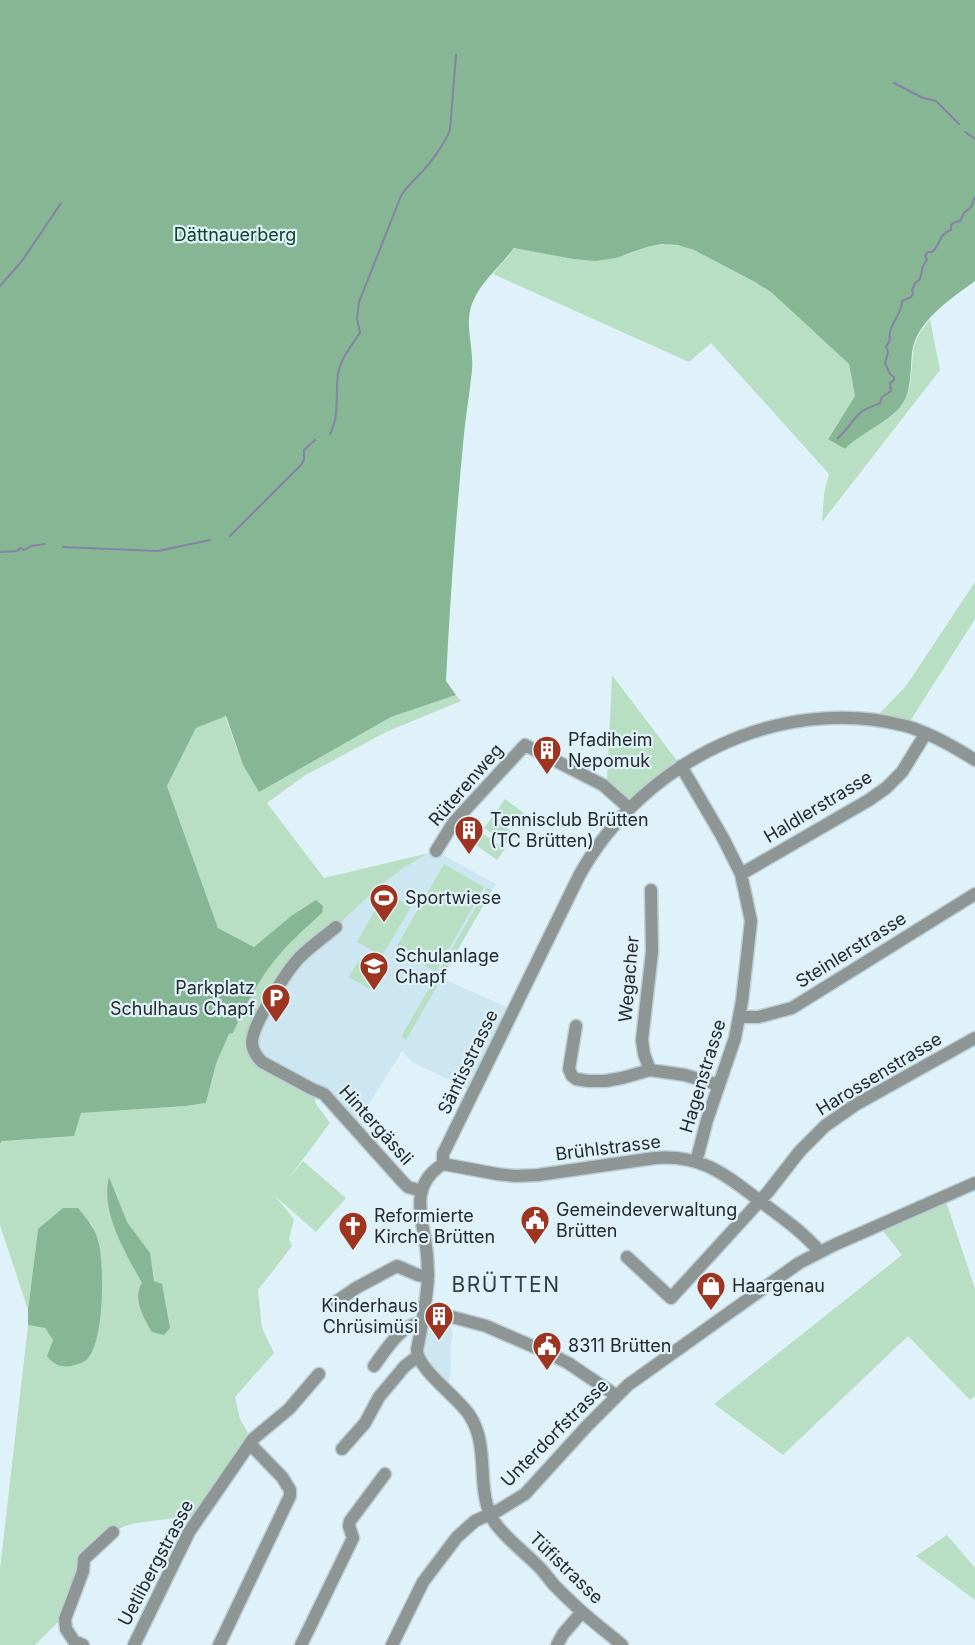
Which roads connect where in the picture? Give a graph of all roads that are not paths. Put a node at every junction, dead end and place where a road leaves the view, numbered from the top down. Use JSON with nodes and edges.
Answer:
{"nodes":[{"id":1,"x":926,"y":733,"type":"junction"},
{"id":2,"x":975,"y":759,"type":"edge"},
{"id":3,"x":681,"y":766,"type":"junction"},
{"id":4,"x":629,"y":808,"type":"junction"},
{"id":5,"x":436,"y":851,"type":"dead end"},
{"id":6,"x":741,"y":874,"type":"junction"},
{"id":7,"x":651,"y":890,"type":"dead end"},
{"id":8,"x":975,"y":894,"type":"edge"},
{"id":9,"x":336,"y":927,"type":"dead end"},
{"id":10,"x":740,"y":1017,"type":"junction"},
{"id":11,"x":576,"y":1026,"type":"dead end"},
{"id":12,"x":975,"y":1038,"type":"edge"},
{"id":13,"x":651,"y":1070,"type":"junction"},
{"id":14,"x":718,"y":1085,"type":"junction"},
{"id":15,"x":696,"y":1162,"type":"junction"},
{"id":16,"x":443,"y":1164,"type":"junction"},
{"id":17,"x":975,"y":1183,"type":"edge"},
{"id":18,"x":422,"y":1191,"type":"junction"},
{"id":19,"x":760,"y":1201,"type":"junction"},
{"id":20,"x":820,"y":1252,"type":"junction"},
{"id":21,"x":627,"y":1257,"type":"dead end"},
{"id":22,"x":428,"y":1276,"type":"junction"},
{"id":23,"x":333,"y":1304,"type":"dead end"},
{"id":24,"x":426,"y":1310,"type":"junction"},
{"id":25,"x":423,"y":1323,"type":"junction"},
{"id":26,"x":418,"y":1356,"type":"junction"},
{"id":27,"x":374,"y":1366,"type":"dead end"},
{"id":28,"x":319,"y":1374,"type":"dead end"},
{"id":29,"x":616,"y":1396,"type":"junction"},
{"id":30,"x":251,"y":1442,"type":"junction"},
{"id":31,"x":342,"y":1449,"type":"dead end"},
{"id":32,"x":384,"y":1474,"type":"dead end"},
{"id":33,"x":489,"y":1514,"type":"junction"},
{"id":34,"x":114,"y":1532,"type":"dead end"},
{"id":35,"x":582,"y":1612,"type":"junction"},
{"id":36,"x":83,"y":1645,"type":"edge"},
{"id":37,"x":134,"y":1645,"type":"edge"},
{"id":38,"x":219,"y":1645,"type":"edge"},
{"id":39,"x":301,"y":1645,"type":"edge"},
{"id":40,"x":392,"y":1645,"type":"edge"},
{"id":41,"x":557,"y":1645,"type":"edge"},
{"id":42,"x":622,"y":1645,"type":"edge"}],
"edges":[{"from":1,"to":2,"type":"street","name":"Säntisstrasse"},
{"from":1,"to":3,"type":"street","name":"Säntisstrasse"},
{"from":1,"to":6,"type":"street","name":"Haldlerstrasse"},
{"from":3,"to":4,"type":"street","name":"Säntisstrasse"},
{"from":3,"to":6,"type":"street","name":"Hagenstrasse"},
{"from":4,"to":5,"type":"street","name":"Rüterenweg"},
{"from":4,"to":16,"type":"street","name":"Säntisstrasse"},
{"from":6,"to":10,"type":"street","name":"Hagenstrasse"},
{"from":7,"to":13,"type":"street","name":"Wegacher"},
{"from":8,"to":10,"type":"street","name":"Steinlerstrasse"},
{"from":9,"to":18,"type":"street","name":"Hintergässli"},
{"from":10,"to":14,"type":"street","name":"Hagenstrasse"},
{"from":11,"to":13,"type":"street"},
{"from":12,"to":19,"type":"street","name":"Harossenstrasse"},
{"from":13,"to":14,"type":"street"},
{"from":14,"to":15,"type":"street","name":"Hagenstrasse"},
{"from":15,"to":16,"type":"street","name":"Brühlstrasse"},
{"from":15,"to":19,"type":"street","name":"Brühlstrasse"},
{"from":16,"to":18,"type":"street","name":"Säntisstrasse"},
{"from":17,"to":20,"type":"street","name":"Unterdorfstrasse"},
{"from":18,"to":22,"type":"street"},
{"from":19,"to":20,"type":"street","name":"Brühlstrasse"},
{"from":19,"to":21,"type":"street","name":"Harossenstrasse"},
{"from":20,"to":29,"type":"street","name":"Unterdorfstrasse"},
{"from":22,"to":23,"type":"street"},
{"from":22,"to":24,"type":"street"},
{"from":24,"to":25,"type":"street"},
{"from":24,"to":29,"type":"street"},
{"from":25,"to":26,"type":"street"},
{"from":25,"to":27,"type":"street"},
{"from":26,"to":31,"type":"street"},
{"from":26,"to":33,"type":"street"},
{"from":28,"to":30,"type":"street","name":"Uetlibergstrasse"},
{"from":29,"to":33,"type":"street","name":"Unterdorfstrasse"},
{"from":30,"to":37,"type":"street","name":"Uetlibergstrasse"},
{"from":30,"to":38,"type":"street"},
{"from":32,"to":39,"type":"street"},
{"from":33,"to":35,"type":"street","name":"Tüfistrasse"},
{"from":33,"to":40,"type":"street","name":"Unterdorfstrasse"},
{"from":34,"to":36,"type":"street"},
{"from":35,"to":41,"type":"street"},
{"from":35,"to":42,"type":"street","name":"Tüfistrasse"}]}
